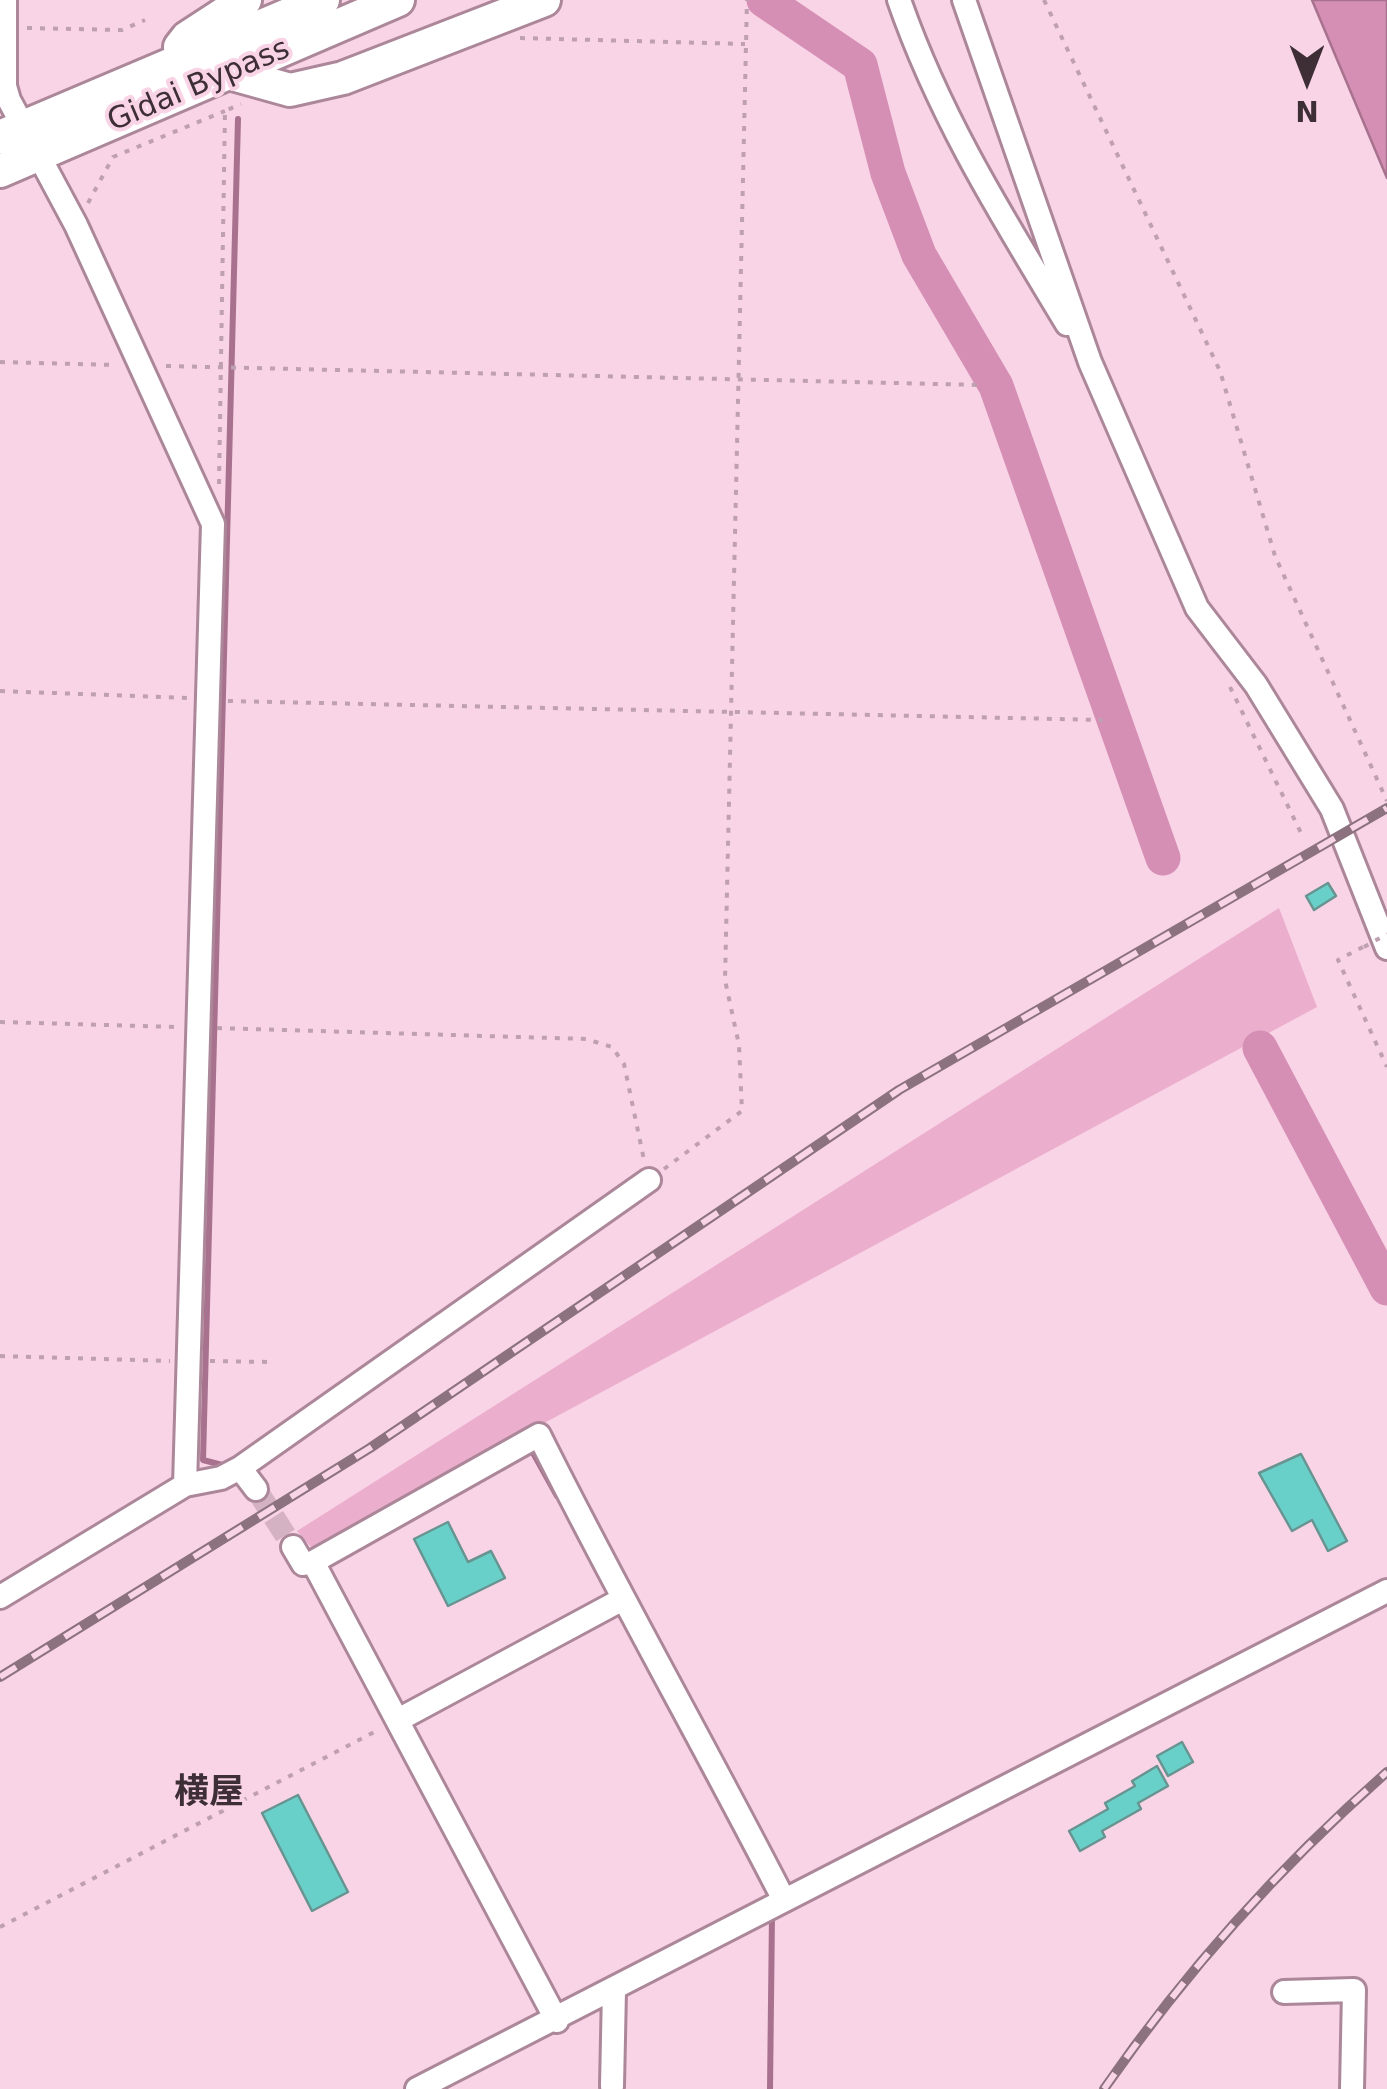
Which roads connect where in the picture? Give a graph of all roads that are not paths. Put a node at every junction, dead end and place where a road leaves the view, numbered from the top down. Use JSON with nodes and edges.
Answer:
{"nodes":[{"id":1,"x":5,"y":0,"type":"edge"},
{"id":2,"x":245,"y":0,"type":"edge"},
{"id":3,"x":323,"y":0,"type":"edge"},
{"id":4,"x":398,"y":0,"type":"edge"},
{"id":5,"x":544,"y":0,"type":"edge"},
{"id":6,"x":899,"y":0,"type":"edge"},
{"id":7,"x":964,"y":0,"type":"edge"},
{"id":8,"x":169,"y":63,"type":"junction"},
{"id":9,"x":230,"y":73,"type":"junction"},
{"id":10,"x":22,"y":139,"type":"edge"},
{"id":11,"x":0,"y":170,"type":"edge"},
{"id":12,"x":1090,"y":362,"type":"junction"},
{"id":13,"x":1375,"y":947,"type":"edge"},
{"id":14,"x":649,"y":1180,"type":"road end"},
{"id":15,"x":240,"y":1468,"type":"junction"},
{"id":16,"x":185,"y":1485,"type":"junction"},
{"id":17,"x":256,"y":1489,"type":"tunnel mouth"},
{"id":18,"x":293,"y":1547,"type":"tunnel mouth"},
{"id":19,"x":313,"y":1562,"type":"junction"},
{"id":20,"x":1387,"y":1591,"type":"edge"},
{"id":21,"x":0,"y":1597,"type":"edge"},
{"id":22,"x":621,"y":1600,"type":"junction"},
{"id":23,"x":398,"y":1720,"type":"junction"},
{"id":24,"x":784,"y":1900,"type":"junction"},
{"id":25,"x":614,"y":1990,"type":"junction"},
{"id":26,"x":1284,"y":1992,"type":"dead end"},
{"id":27,"x":557,"y":2021,"type":"junction"},
{"id":28,"x":612,"y":2086,"type":"dead end"},
{"id":29,"x":425,"y":2087,"type":"edge"},
{"id":30,"x":1352,"y":2089,"type":"edge"}],
"edges":[{"from":1,"to":10,"type":"street"},
{"from":2,"to":8,"type":"highway"},
{"from":3,"to":8,"type":"highway","name":"Gidai Bypass"},
{"from":4,"to":9,"type":"highway","name":"Gidai Bypass"},
{"from":5,"to":9,"type":"highway"},
{"from":6,"to":12,"type":"street"},
{"from":7,"to":12,"type":"street"},
{"from":8,"to":10,"type":"highway","name":"Gidai Bypass"},
{"from":9,"to":10,"type":"highway","name":"Gidai Bypass"},
{"from":10,"to":11,"type":"highway","name":"Gidai Bypass"},
{"from":10,"to":16,"type":"street"},
{"from":12,"to":13,"type":"street"},
{"from":14,"to":15,"type":"street"},
{"from":15,"to":16,"type":"street"},
{"from":15,"to":17,"type":"street"},
{"from":16,"to":21,"type":"street"},
{"from":18,"to":19,"type":"street"},
{"from":19,"to":22,"type":"street"},
{"from":19,"to":23,"type":"street"},
{"from":20,"to":24,"type":"street"},
{"from":22,"to":23,"type":"street"},
{"from":22,"to":24,"type":"street"},
{"from":23,"to":27,"type":"street"},
{"from":24,"to":25,"type":"street"},
{"from":25,"to":27,"type":"street"},
{"from":25,"to":28,"type":"street"},
{"from":26,"to":30,"type":"street"},
{"from":27,"to":29,"type":"street"}]}
